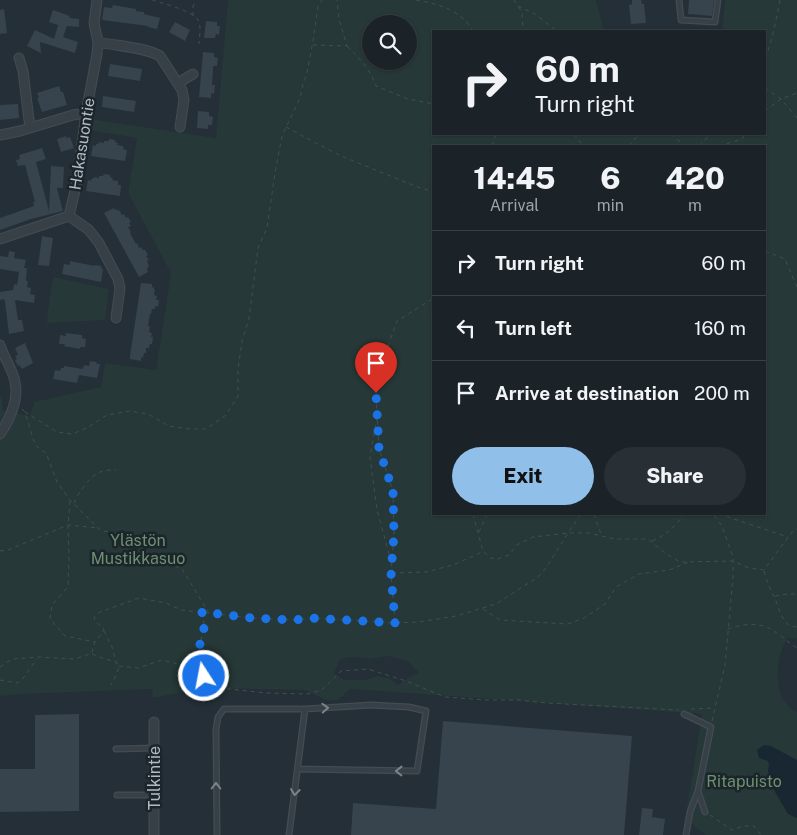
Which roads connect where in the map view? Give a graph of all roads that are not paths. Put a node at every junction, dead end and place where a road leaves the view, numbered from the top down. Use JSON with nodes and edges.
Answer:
{"nodes":[{"id":1,"x":97,"y":0,"type":"edge"},
{"id":2,"x":679,"y":0,"type":"edge"},
{"id":3,"x":718,"y":0,"type":"edge"},
{"id":4,"x":98,"y":42,"type":"junction"},
{"id":5,"x":19,"y":58,"type":"dead end"},
{"id":6,"x":193,"y":74,"type":"dead end"},
{"id":7,"x":178,"y":83,"type":"junction"},
{"id":8,"x":86,"y":114,"type":"junction"},
{"id":9,"x":180,"y":127,"type":"dead end"},
{"id":10,"x":30,"y":128,"type":"junction"},
{"id":11,"x":0,"y":136,"type":"edge"},
{"id":12,"x":69,"y":216,"type":"junction"},
{"id":13,"x":0,"y":240,"type":"edge"},
{"id":14,"x":116,"y":318,"type":"dead end"},
{"id":15,"x":0,"y":345,"type":"edge"},
{"id":16,"x":0,"y":434,"type":"edge"},
{"id":17,"x":305,"y":709,"type":"junction"},
{"id":18,"x":683,"y":712,"type":"road end"},
{"id":19,"x":154,"y":722,"type":"dead end"},
{"id":20,"x":154,"y":748,"type":"junction"},
{"id":21,"x":116,"y":749,"type":"dead end"},
{"id":22,"x":298,"y":769,"type":"junction"},
{"id":23,"x":698,"y":791,"type":"junction"},
{"id":24,"x":117,"y":795,"type":"dead end"},
{"id":25,"x":154,"y":795,"type":"junction"},
{"id":26,"x":705,"y":812,"type":"road end"},
{"id":27,"x":154,"y":835,"type":"edge"},
{"id":28,"x":216,"y":835,"type":"edge"},
{"id":29,"x":289,"y":835,"type":"edge"},
{"id":30,"x":686,"y":835,"type":"edge"}],
"edges":[{"from":1,"to":4,"type":"street","name":"Hakasuontie"},
{"from":2,"to":3,"type":"lane"},
{"from":4,"to":7,"type":"street"},
{"from":4,"to":8,"type":"street","name":"Hakasuontie"},
{"from":5,"to":10,"type":"street"},
{"from":6,"to":7,"type":"street"},
{"from":7,"to":9,"type":"street"},
{"from":8,"to":10,"type":"street"},
{"from":8,"to":12,"type":"street","name":"Hakasuontie"},
{"from":10,"to":11,"type":"street"},
{"from":12,"to":13,"type":"street"},
{"from":12,"to":14,"type":"street"},
{"from":15,"to":16,"type":"street"},
{"from":17,"to":22,"type":"lane"},
{"from":17,"to":22,"type":"lane","one_way":true},
{"from":28,"to":17,"type":"lane","one_way":true},
{"from":18,"to":23,"type":"lane"},
{"from":19,"to":20,"type":"street","name":"Tulkintie"},
{"from":20,"to":21,"type":"lane"},
{"from":20,"to":25,"type":"street","name":"Tulkintie"},
{"from":22,"to":29,"type":"lane","one_way":true},
{"from":23,"to":26,"type":"lane"},
{"from":23,"to":30,"type":"lane"},
{"from":24,"to":25,"type":"lane"},
{"from":25,"to":27,"type":"street","name":"Tulkintie"}]}
